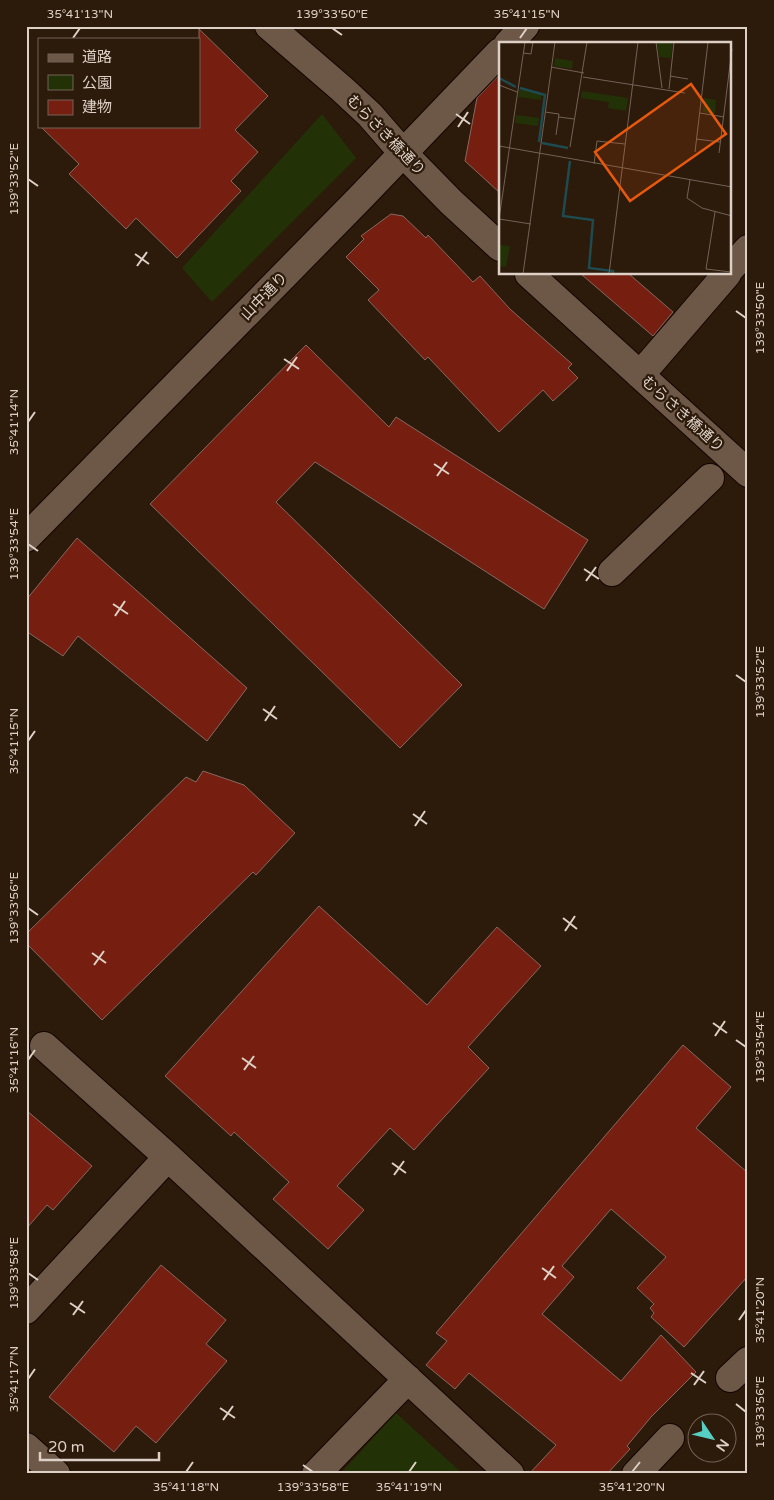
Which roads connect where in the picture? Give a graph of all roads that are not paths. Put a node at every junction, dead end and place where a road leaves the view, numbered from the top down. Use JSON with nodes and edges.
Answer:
{"nodes":[{"id":1,"x":269,"y":26,"type":"edge"},
{"id":2,"x":526,"y":26,"type":"edge"},
{"id":3,"x":510,"y":42,"type":"edge"},
{"id":4,"x":499,"y":53,"type":"edge"},
{"id":5,"x":403,"y":153,"type":"junction"},
{"id":6,"x":499,"y":246,"type":"edge"},
{"id":7,"x":748,"y":249,"type":"edge"},
{"id":8,"x":732,"y":268,"type":"edge"},
{"id":9,"x":530,"y":275,"type":"edge"},
{"id":10,"x":726,"y":275,"type":"edge"},
{"id":11,"x":640,"y":374,"type":"junction"},
{"id":12,"x":748,"y":473,"type":"edge"},
{"id":13,"x":710,"y":478,"type":"dead end"},
{"id":14,"x":26,"y":538,"type":"edge"},
{"id":15,"x":612,"y":572,"type":"dead end"},
{"id":16,"x":44,"y":1046,"type":"dead end"},
{"id":17,"x":168,"y":1157,"type":"junction"},
{"id":18,"x":26,"y":1310,"type":"edge"},
{"id":19,"x":408,"y":1379,"type":"junction"},
{"id":20,"x":670,"y":1438,"type":"dead end"},
{"id":21,"x":26,"y":1447,"type":"edge"},
{"id":22,"x":56,"y":1474,"type":"edge"},
{"id":23,"x":316,"y":1474,"type":"edge"},
{"id":24,"x":510,"y":1474,"type":"edge"},
{"id":25,"x":636,"y":1474,"type":"edge"}],
"edges":[{"from":1,"to":5,"type":"street","name":"むらさき橋通り"},
{"from":2,"to":3,"type":"street"},
{"from":4,"to":5,"type":"street","name":"山中通り"},
{"from":5,"to":6,"type":"street","name":"むらさき橋通り"},
{"from":5,"to":14,"type":"street","name":"山中通り"},
{"from":7,"to":8,"type":"street"},
{"from":9,"to":11,"type":"street","name":"むらさき橋通り"},
{"from":10,"to":11,"type":"street"},
{"from":11,"to":12,"type":"street","name":"むらさき橋通り"},
{"from":13,"to":15,"type":"street"},
{"from":16,"to":17,"type":"street"},
{"from":17,"to":18,"type":"street"},
{"from":17,"to":19,"type":"street"},
{"from":19,"to":23,"type":"street"},
{"from":19,"to":24,"type":"street"},
{"from":20,"to":25,"type":"street"},
{"from":21,"to":22,"type":"street"}]}
